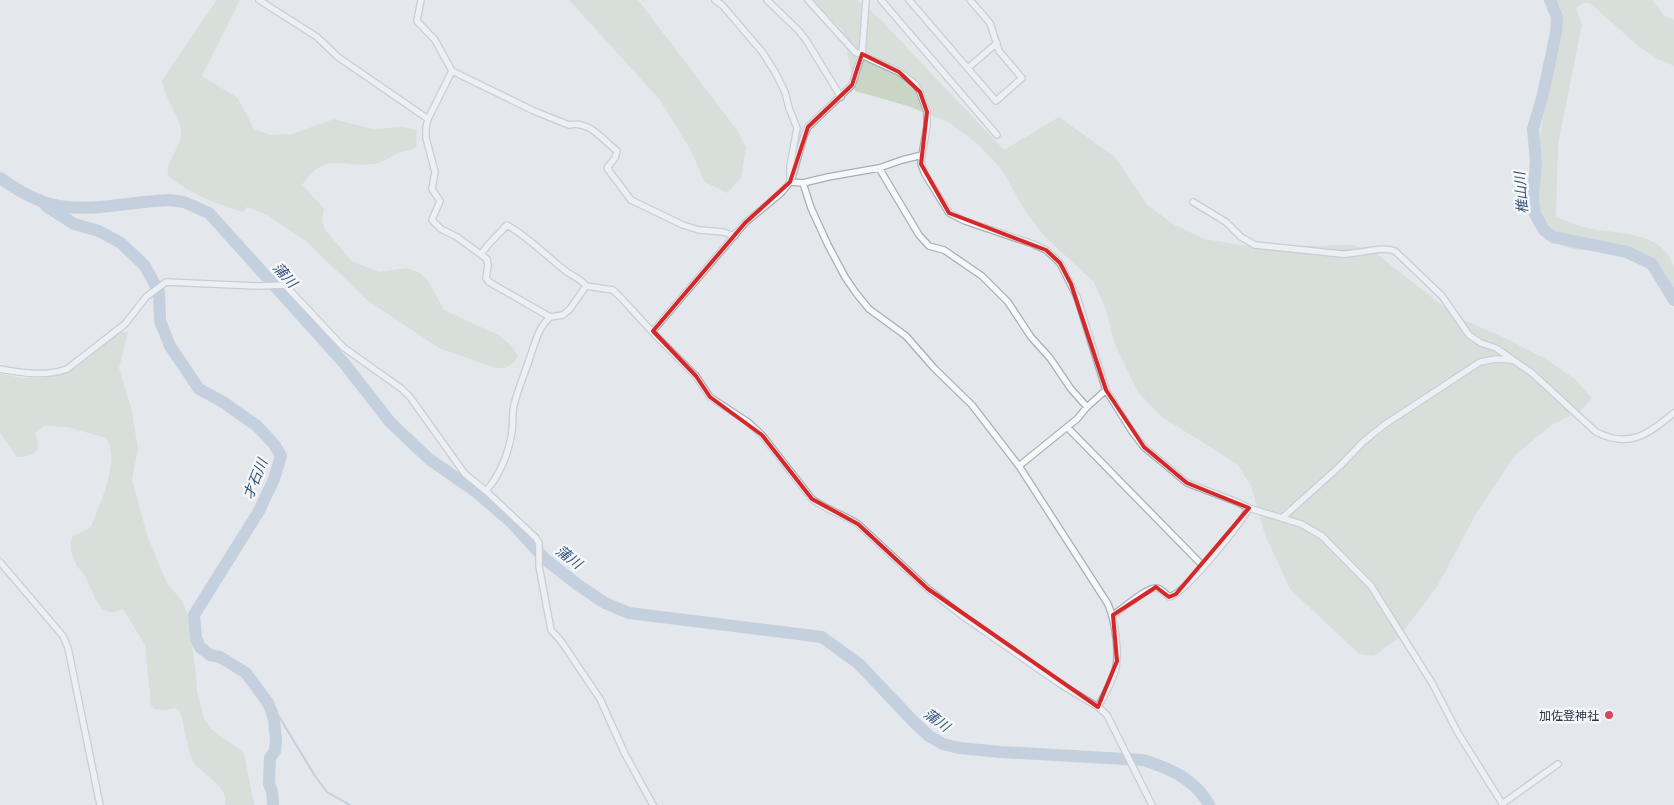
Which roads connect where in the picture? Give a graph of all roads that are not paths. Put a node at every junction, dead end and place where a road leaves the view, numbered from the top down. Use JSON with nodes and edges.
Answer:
{"nodes":[{"id":1,"x":259,"y":0,"type":"edge"},
{"id":2,"x":421,"y":0,"type":"edge"},
{"id":3,"x":715,"y":0,"type":"edge"},
{"id":4,"x":808,"y":0,"type":"edge"},
{"id":5,"x":866,"y":0,"type":"edge"},
{"id":6,"x":881,"y":0,"type":"edge"},
{"id":7,"x":909,"y":0,"type":"edge"},
{"id":8,"x":970,"y":0,"type":"edge"},
{"id":9,"x":769,"y":1,"type":"edge"},
{"id":10,"x":996,"y":43,"type":"junction"},
{"id":11,"x":862,"y":54,"type":"junction"},
{"id":12,"x":968,"y":68,"type":"junction"},
{"id":13,"x":452,"y":71,"type":"junction"},
{"id":14,"x":841,"y":97,"type":"junction"},
{"id":15,"x":428,"y":119,"type":"junction"},
{"id":16,"x":997,"y":135,"type":"dead end"},
{"id":17,"x":922,"y":155,"type":"junction"},
{"id":18,"x":879,"y":168,"type":"junction"},
{"id":19,"x":790,"y":182,"type":"junction"},
{"id":20,"x":802,"y":183,"type":"junction"},
{"id":21,"x":1193,"y":202,"type":"dead end"},
{"id":22,"x":735,"y":236,"type":"junction"},
{"id":23,"x":481,"y":254,"type":"junction"},
{"id":24,"x":586,"y":286,"type":"junction"},
{"id":25,"x":550,"y":317,"type":"junction"},
{"id":26,"x":653,"y":331,"type":"junction"},
{"id":27,"x":1514,"y":360,"type":"junction"},
{"id":28,"x":0,"y":370,"type":"edge"},
{"id":29,"x":1106,"y":390,"type":"junction"},
{"id":30,"x":1087,"y":407,"type":"junction"},
{"id":31,"x":1674,"y":413,"type":"edge"},
{"id":32,"x":1068,"y":427,"type":"junction"},
{"id":33,"x":1019,"y":466,"type":"junction"},
{"id":34,"x":486,"y":491,"type":"junction"},
{"id":35,"x":1249,"y":508,"type":"junction"},
{"id":36,"x":1282,"y":518,"type":"junction"},
{"id":37,"x":0,"y":562,"type":"edge"},
{"id":38,"x":1203,"y":566,"type":"junction"},
{"id":39,"x":1113,"y":615,"type":"junction"},
{"id":40,"x":1098,"y":708,"type":"junction"},
{"id":41,"x":1558,"y":764,"type":"dead end"},
{"id":42,"x":1502,"y":804,"type":"edge"},
{"id":43,"x":100,"y":805,"type":"edge"},
{"id":44,"x":653,"y":805,"type":"edge"},
{"id":45,"x":1152,"y":805,"type":"edge"}],
"edges":[{"from":1,"to":15,"type":"street"},
{"from":2,"to":13,"type":"street"},
{"from":3,"to":19,"type":"street"},
{"from":4,"to":11,"type":"street"},
{"from":5,"to":11,"type":"street"},
{"from":6,"to":16,"type":"street"},
{"from":7,"to":12,"type":"street"},
{"from":8,"to":10,"type":"street"},
{"from":9,"to":14,"type":"street"},
{"from":10,"to":12,"type":"street"},
{"from":10,"to":12,"type":"street"},
{"from":11,"to":14,"type":"street"},
{"from":11,"to":17,"type":"street"},
{"from":13,"to":15,"type":"street"},
{"from":13,"to":22,"type":"street"},
{"from":14,"to":19,"type":"street"},
{"from":15,"to":23,"type":"street"},
{"from":17,"to":18,"type":"street"},
{"from":17,"to":29,"type":"street"},
{"from":18,"to":20,"type":"street"},
{"from":18,"to":30,"type":"street"},
{"from":19,"to":20,"type":"street"},
{"from":19,"to":22,"type":"street"},
{"from":20,"to":33,"type":"street"},
{"from":21,"to":27,"type":"street"},
{"from":22,"to":26,"type":"street"},
{"from":23,"to":24,"type":"street"},
{"from":23,"to":25,"type":"street"},
{"from":24,"to":25,"type":"street"},
{"from":24,"to":26,"type":"street"},
{"from":25,"to":34,"type":"street"},
{"from":26,"to":40,"type":"street"},
{"from":27,"to":31,"type":"street"},
{"from":27,"to":36,"type":"street"},
{"from":28,"to":34,"type":"street"},
{"from":29,"to":30,"type":"street"},
{"from":29,"to":35,"type":"street"},
{"from":30,"to":32,"type":"street"},
{"from":32,"to":33,"type":"street"},
{"from":32,"to":38,"type":"street"},
{"from":33,"to":39,"type":"street"},
{"from":34,"to":44,"type":"street"},
{"from":35,"to":36,"type":"street"},
{"from":35,"to":38,"type":"street"},
{"from":36,"to":42,"type":"street"},
{"from":37,"to":43,"type":"street"},
{"from":38,"to":39,"type":"street"},
{"from":39,"to":40,"type":"street"},
{"from":40,"to":45,"type":"street"},
{"from":41,"to":42,"type":"street"}]}
